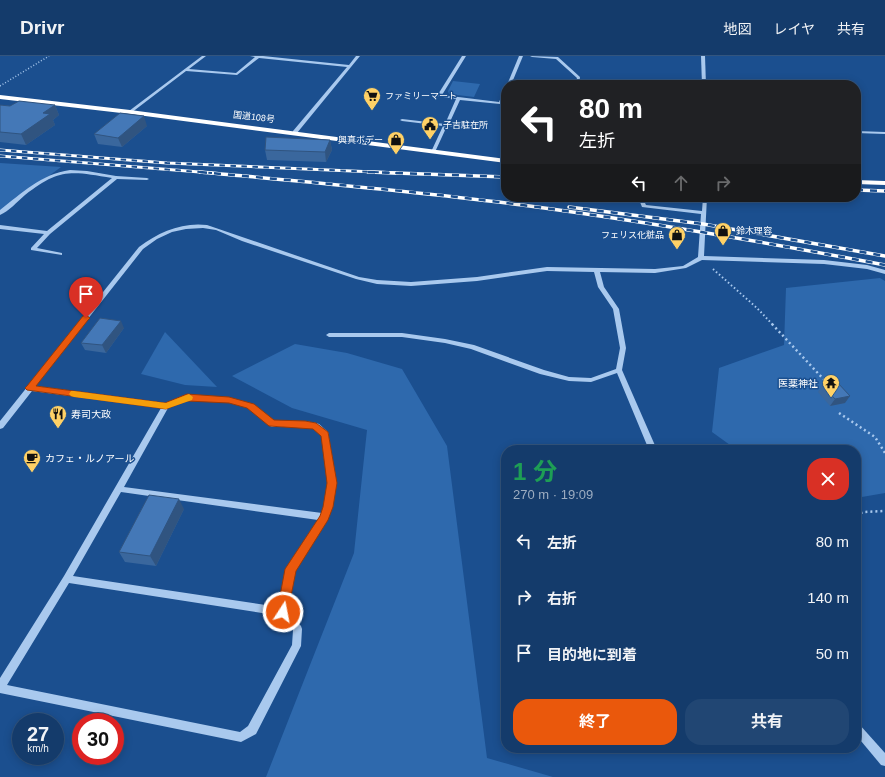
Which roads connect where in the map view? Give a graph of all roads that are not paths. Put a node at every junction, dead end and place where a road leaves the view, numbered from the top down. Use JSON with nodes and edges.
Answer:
{"nodes":[{"id":1,"x":204,"y":56,"type":"edge"},
{"id":2,"x":252,"y":56,"type":"edge"},
{"id":3,"x":358,"y":56,"type":"edge"},
{"id":4,"x":464,"y":56,"type":"edge"},
{"id":5,"x":521,"y":56,"type":"edge"},
{"id":6,"x":532,"y":56,"type":"edge"},
{"id":7,"x":703,"y":56,"type":"edge"},
{"id":8,"x":258,"y":57,"type":"edge"},
{"id":9,"x":558,"y":57,"type":"edge"},
{"id":10,"x":350,"y":66,"type":"junction"},
{"id":11,"x":186,"y":70,"type":"junction"},
{"id":12,"x":511,"y":80,"type":"edge"},
{"id":13,"x":579,"y":80,"type":"edge"},
{"id":14,"x":704,"y":80,"type":"edge"},
{"id":15,"x":0,"y":97,"type":"edge"},
{"id":16,"x":459,"y":98,"type":"junction"},
{"id":17,"x":501,"y":100,"type":"edge"},
{"id":18,"x":130,"y":112,"type":"junction"},
{"id":19,"x":402,"y":120,"type":"dead end"},
{"id":20,"x":447,"y":125,"type":"junction"},
{"id":21,"x":472,"y":128,"type":"dead end"},
{"id":22,"x":295,"y":132,"type":"junction"},
{"id":23,"x":861,"y":132,"type":"edge"},
{"id":24,"x":885,"y":133,"type":"edge"},
{"id":25,"x":433,"y":152,"type":"junction"},
{"id":26,"x":501,"y":160,"type":"edge"},
{"id":27,"x":116,"y":177,"type":"junction"},
{"id":28,"x":147,"y":179,"type":"dead end"},
{"id":29,"x":861,"y":182,"type":"edge"},
{"id":30,"x":885,"y":183,"type":"edge"},
{"id":31,"x":642,"y":202,"type":"edge"},
{"id":32,"x":704,"y":202,"type":"edge"},
{"id":33,"x":703,"y":213,"type":"junction"},
{"id":34,"x":0,"y":214,"type":"edge"},
{"id":35,"x":0,"y":227,"type":"edge"},
{"id":36,"x":48,"y":233,"type":"junction"},
{"id":37,"x":60,"y":254,"type":"dead end"},
{"id":38,"x":701,"y":258,"type":"junction"},
{"id":39,"x":597,"y":271,"type":"junction"},
{"id":40,"x":885,"y":272,"type":"edge"},
{"id":41,"x":329,"y":335,"type":"dead end"},
{"id":42,"x":619,"y":370,"type":"junction"},
{"id":43,"x":30,"y":388,"type":"junction"},
{"id":44,"x":166,"y":406,"type":"junction"},
{"id":45,"x":0,"y":426,"type":"edge"},
{"id":46,"x":651,"y":445,"type":"edge"},
{"id":47,"x":118,"y":489,"type":"junction"},
{"id":48,"x":324,"y":517,"type":"junction"},
{"id":49,"x":67,"y":579,"type":"junction"},
{"id":50,"x":283,"y":612,"type":"junction"},
{"id":51,"x":0,"y":687,"type":"edge"},
{"id":52,"x":861,"y":733,"type":"edge"},
{"id":53,"x":885,"y":761,"type":"edge"}],
"edges":[{"from":1,"to":11,"type":"street"},
{"from":2,"to":8,"type":"street"},
{"from":3,"to":10,"type":"street"},
{"from":4,"to":16,"type":"street"},
{"from":5,"to":12,"type":"street"},
{"from":6,"to":9,"type":"street"},
{"from":7,"to":14,"type":"street"},
{"from":8,"to":10,"type":"street"},
{"from":8,"to":11,"type":"street"},
{"from":9,"to":13,"type":"street"},
{"from":10,"to":22,"type":"street"},
{"from":11,"to":18,"type":"street"},
{"from":15,"to":18,"type":"highway","name":"国道108号"},
{"from":16,"to":17,"type":"street"},
{"from":16,"to":20,"type":"street"},
{"from":18,"to":22,"type":"highway","name":"国道108号"},
{"from":19,"to":20,"type":"street"},
{"from":20,"to":21,"type":"street"},
{"from":20,"to":25,"type":"street"},
{"from":22,"to":25,"type":"highway","name":"国道108号"},
{"from":23,"to":24,"type":"street"},
{"from":25,"to":26,"type":"highway","name":"国道108号"},
{"from":27,"to":28,"type":"street"},
{"from":27,"to":34,"type":"street"},
{"from":27,"to":36,"type":"street"},
{"from":29,"to":30,"type":"highway"},
{"from":31,"to":33,"type":"street"},
{"from":32,"to":33,"type":"street"},
{"from":33,"to":38,"type":"street"},
{"from":35,"to":36,"type":"street"},
{"from":36,"to":37,"type":"street"},
{"from":38,"to":39,"type":"street"},
{"from":38,"to":40,"type":"street"},
{"from":39,"to":42,"type":"street"},
{"from":39,"to":43,"type":"street"},
{"from":41,"to":42,"type":"street"},
{"from":42,"to":46,"type":"street"},
{"from":43,"to":44,"type":"street"},
{"from":43,"to":45,"type":"street"},
{"from":44,"to":47,"type":"street"},
{"from":44,"to":48,"type":"street"},
{"from":47,"to":48,"type":"street"},
{"from":47,"to":49,"type":"street"},
{"from":48,"to":50,"type":"street"},
{"from":49,"to":50,"type":"street"},
{"from":49,"to":51,"type":"street"},
{"from":50,"to":51,"type":"street"},
{"from":52,"to":53,"type":"street"}]}
